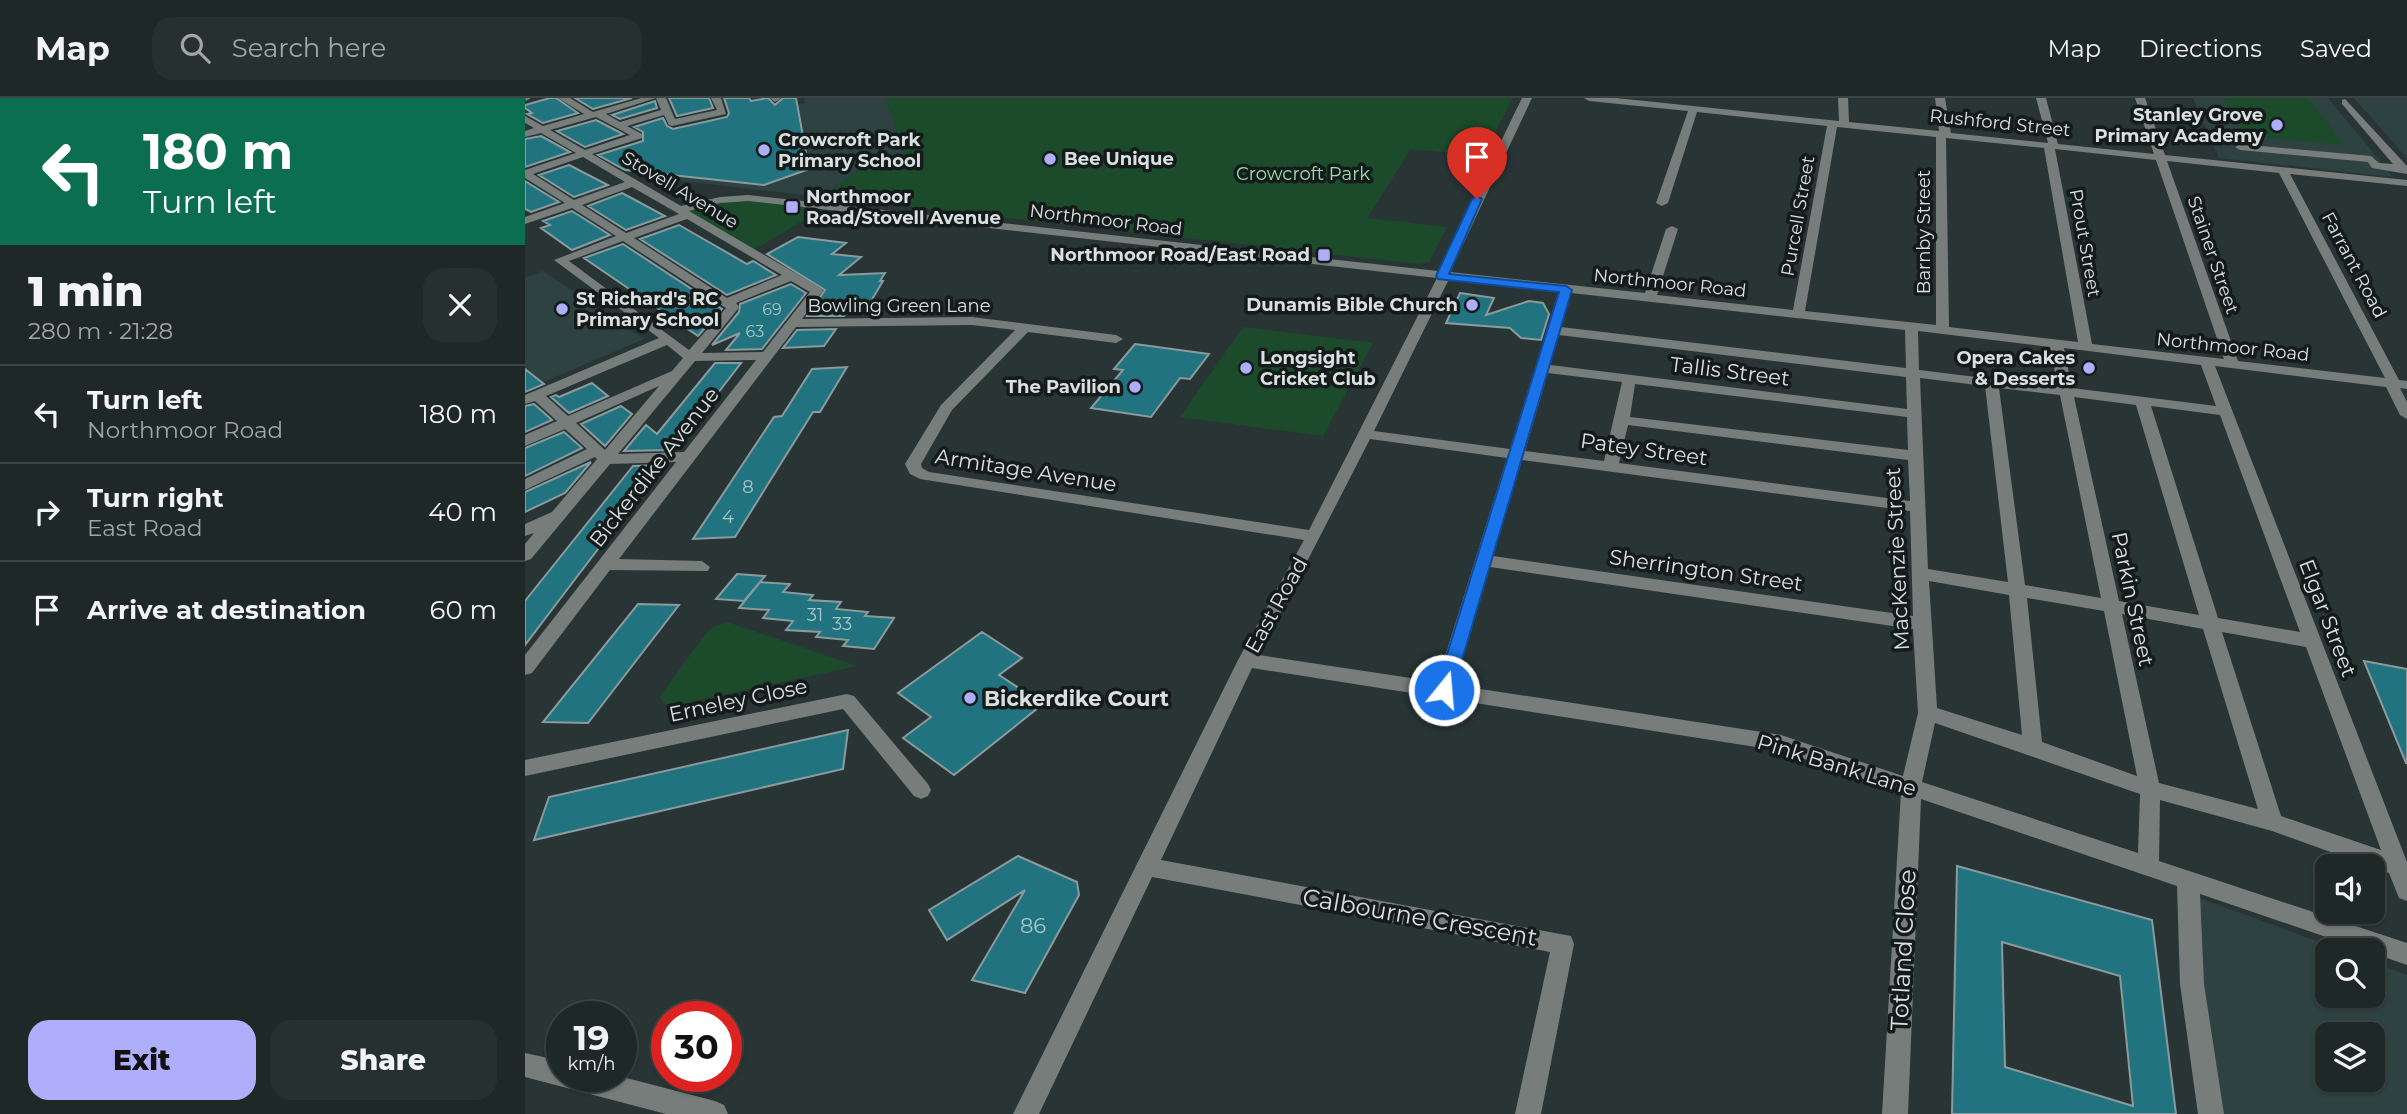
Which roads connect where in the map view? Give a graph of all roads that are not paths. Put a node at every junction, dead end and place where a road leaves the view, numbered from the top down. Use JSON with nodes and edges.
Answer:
{"nodes":[{"id":1,"x":563,"y":98,"type":"edge"},
{"id":2,"x":592,"y":98,"type":"edge"},
{"id":3,"x":651,"y":98,"type":"edge"},
{"id":4,"x":661,"y":98,"type":"edge"},
{"id":5,"x":716,"y":98,"type":"edge"},
{"id":6,"x":1527,"y":98,"type":"edge"},
{"id":7,"x":1589,"y":98,"type":"edge"},
{"id":8,"x":1843,"y":98,"type":"edge"},
{"id":9,"x":1940,"y":98,"type":"edge"},
{"id":10,"x":2041,"y":98,"type":"edge"},
{"id":11,"x":2140,"y":98,"type":"edge"},
{"id":12,"x":1639,"y":100,"type":"edge"},
{"id":13,"x":2346,"y":102,"type":"dead end"},
{"id":14,"x":573,"y":104,"type":"junction"},
{"id":15,"x":1694,"y":108,"type":"junction"},
{"id":16,"x":667,"y":111,"type":"junction"},
{"id":17,"x":595,"y":114,"type":"junction"},
{"id":18,"x":525,"y":119,"type":"edge"},
{"id":19,"x":1838,"y":123,"type":"junction"},
{"id":20,"x":619,"y":125,"type":"junction"},
{"id":21,"x":543,"y":129,"type":"junction"},
{"id":22,"x":525,"y":134,"type":"edge"},
{"id":23,"x":1944,"y":135,"type":"junction"},
{"id":24,"x":2051,"y":146,"type":"junction"},
{"id":25,"x":2240,"y":146,"type":"dead end"},
{"id":26,"x":584,"y":154,"type":"junction"},
{"id":27,"x":2161,"y":157,"type":"junction"},
{"id":28,"x":2283,"y":170,"type":"junction"},
{"id":29,"x":2405,"y":171,"type":"edge"},
{"id":30,"x":525,"y":173,"type":"edge"},
{"id":31,"x":633,"y":183,"type":"junction"},
{"id":32,"x":2407,"y":183,"type":"edge"},
{"id":33,"x":574,"y":204,"type":"junction"},
{"id":34,"x":1662,"y":204,"type":"dead end"},
{"id":35,"x":683,"y":212,"type":"junction"},
{"id":36,"x":525,"y":221,"type":"edge"},
{"id":37,"x":1672,"y":229,"type":"dead end"},
{"id":38,"x":625,"y":237,"type":"junction"},
{"id":39,"x":566,"y":243,"type":"dead end"},
{"id":40,"x":582,"y":253,"type":"junction"},
{"id":41,"x":791,"y":276,"type":"junction"},
{"id":42,"x":1442,"y":276,"type":"junction"},
{"id":43,"x":1566,"y":290,"type":"junction"},
{"id":44,"x":817,"y":291,"type":"joint"},
{"id":45,"x":1650,"y":298,"type":"junction"},
{"id":46,"x":726,"y":303,"type":"junction"},
{"id":47,"x":1798,"y":315,"type":"junction"},
{"id":48,"x":792,"y":323,"type":"junction"},
{"id":49,"x":1024,"y":327,"type":"junction"},
{"id":50,"x":1911,"y":327,"type":"junction"},
{"id":51,"x":1553,"y":330,"type":"junction"},
{"id":52,"x":1943,"y":330,"type":"junction"},
{"id":53,"x":669,"y":339,"type":"junction"},
{"id":54,"x":1117,"y":339,"type":"dead end"},
{"id":55,"x":2056,"y":344,"type":"junction"},
{"id":56,"x":2086,"y":348,"type":"junction"},
{"id":57,"x":767,"y":356,"type":"junction"},
{"id":58,"x":689,"y":357,"type":"junction"},
{"id":59,"x":2207,"y":362,"type":"junction"},
{"id":60,"x":2232,"y":364,"type":"junction"},
{"id":61,"x":1542,"y":368,"type":"junction"},
{"id":62,"x":1912,"y":372,"type":"junction"},
{"id":63,"x":676,"y":373,"type":"junction"},
{"id":64,"x":1629,"y":379,"type":"junction"},
{"id":65,"x":1991,"y":382,"type":"junction"},
{"id":66,"x":2400,"y":384,"type":"edge"},
{"id":67,"x":2065,"y":391,"type":"junction"},
{"id":68,"x":531,"y":397,"type":"edge"},
{"id":69,"x":2142,"y":401,"type":"junction"},
{"id":70,"x":2225,"y":411,"type":"junction"},
{"id":71,"x":1914,"y":415,"type":"junction"},
{"id":72,"x":2407,"y":415,"type":"edge"},
{"id":73,"x":1622,"y":420,"type":"junction"},
{"id":74,"x":567,"y":423,"type":"junction"},
{"id":75,"x":1364,"y":434,"type":"junction"},
{"id":76,"x":525,"y":441,"type":"edge"},
{"id":77,"x":1517,"y":453,"type":"junction"},
{"id":78,"x":601,"y":455,"type":"junction"},
{"id":79,"x":688,"y":457,"type":"junction"},
{"id":80,"x":1915,"y":457,"type":"junction"},
{"id":81,"x":1611,"y":466,"type":"junction"},
{"id":82,"x":525,"y":485,"type":"edge"},
{"id":83,"x":1917,"y":507,"type":"junction"},
{"id":84,"x":559,"y":514,"type":"junction"},
{"id":85,"x":525,"y":531,"type":"edge"},
{"id":86,"x":1314,"y":536,"type":"junction"},
{"id":87,"x":525,"y":555,"type":"edge"},
{"id":88,"x":1484,"y":560,"type":"junction"},
{"id":89,"x":605,"y":564,"type":"junction"},
{"id":90,"x":702,"y":567,"type":"dead end"},
{"id":91,"x":1919,"y":573,"type":"junction"},
{"id":92,"x":2017,"y":589,"type":"junction"},
{"id":93,"x":2111,"y":606,"type":"junction"},
{"id":94,"x":1922,"y":624,"type":"junction"},
{"id":95,"x":2211,"y":624,"type":"junction"},
{"id":96,"x":2312,"y":641,"type":"junction"},
{"id":97,"x":1247,"y":660,"type":"junction"},
{"id":98,"x":525,"y":668,"type":"edge"},
{"id":99,"x":1444,"y":690,"type":"junction"},
{"id":100,"x":1928,"y":713,"type":"junction"},
{"id":101,"x":2033,"y":747,"type":"junction"},
{"id":102,"x":525,"y":768,"type":"edge"},
{"id":103,"x":1911,"y":787,"type":"junction"},
{"id":104,"x":2150,"y":789,"type":"junction"},
{"id":105,"x":921,"y":790,"type":"dead end"},
{"id":106,"x":2272,"y":822,"type":"junction"},
{"id":107,"x":2148,"y":865,"type":"junction"},
{"id":108,"x":2398,"y":866,"type":"junction"},
{"id":109,"x":1148,"y":867,"type":"junction"},
{"id":110,"x":2188,"y":878,"type":"junction"},
{"id":111,"x":2407,"y":891,"type":"edge"},
{"id":112,"x":2407,"y":954,"type":"edge"},
{"id":113,"x":525,"y":1065,"type":"edge"},
{"id":114,"x":546,"y":1070,"type":"edge"},
{"id":115,"x":630,"y":1092,"type":"edge"},
{"id":116,"x":715,"y":1114,"type":"edge"},
{"id":117,"x":1026,"y":1114,"type":"edge"},
{"id":118,"x":1528,"y":1114,"type":"edge"},
{"id":119,"x":1895,"y":1114,"type":"edge"},
{"id":120,"x":2211,"y":1114,"type":"edge"}],
"edges":[{"from":1,"to":14,"type":"street"},
{"from":2,"to":14,"type":"street"},
{"from":3,"to":17,"type":"street"},
{"from":4,"to":16,"type":"street"},
{"from":5,"to":16,"type":"street"},
{"from":6,"to":42,"type":"street","name":"East Road"},
{"from":7,"to":12,"type":"street","name":"Rushford Street"},
{"from":8,"to":19,"type":"street","name":"Purcell Street"},
{"from":9,"to":23,"type":"street","name":"Barnby Street"},
{"from":10,"to":24,"type":"street","name":"Prout Street"},
{"from":11,"to":27,"type":"street","name":"Stainer Street"},
{"from":12,"to":15,"type":"street","name":"Rushford Street"},
{"from":13,"to":29,"type":"street"},
{"from":14,"to":17,"type":"street"},
{"from":15,"to":19,"type":"street","name":"Rushford Street"},
{"from":15,"to":34,"type":"street"},
{"from":16,"to":20,"type":"street"},
{"from":17,"to":20,"type":"street"},
{"from":17,"to":21,"type":"street"},
{"from":18,"to":21,"type":"street","name":"Stovell Avenue"},
{"from":19,"to":23,"type":"street","name":"Rushford Street"},
{"from":19,"to":47,"type":"street","name":"Purcell Street"},
{"from":20,"to":26,"type":"street"},
{"from":21,"to":22,"type":"street"},
{"from":21,"to":26,"type":"street","name":"Stovell Avenue"},
{"from":23,"to":24,"type":"street","name":"Rushford Street"},
{"from":23,"to":52,"type":"street","name":"Barnby Street"},
{"from":24,"to":27,"type":"street","name":"Rushford Street"},
{"from":24,"to":56,"type":"street","name":"Prout Street"},
{"from":25,"to":29,"type":"street"},
{"from":26,"to":30,"type":"street"},
{"from":26,"to":31,"type":"street","name":"Stovell Avenue"},
{"from":27,"to":28,"type":"street","name":"Rushford Street"},
{"from":27,"to":60,"type":"street","name":"Stainer Street"},
{"from":28,"to":32,"type":"street","name":"Rushford Street"},
{"from":28,"to":66,"type":"street","name":"Farrant Road"},
{"from":30,"to":33,"type":"street"},
{"from":31,"to":33,"type":"street"},
{"from":31,"to":35,"type":"street","name":"Stovell Avenue"},
{"from":33,"to":36,"type":"street"},
{"from":33,"to":38,"type":"street"},
{"from":35,"to":38,"type":"street","name":"Northmoor Road"},
{"from":35,"to":41,"type":"street","name":"Stovell Avenue"},
{"from":35,"to":42,"type":"street","name":"Northmoor Road"},
{"from":37,"to":45,"type":"street"},
{"from":38,"to":40,"type":"street","name":"Northmoor Road"},
{"from":38,"to":46,"type":"street"},
{"from":39,"to":40,"type":"street"},
{"from":40,"to":53,"type":"street","name":"Northmoor Road"},
{"from":41,"to":44,"type":"street","name":"Stovell Avenue"},
{"from":41,"to":46,"type":"street"},
{"from":42,"to":43,"type":"street","name":"Northmoor Road"},
{"from":42,"to":75,"type":"street","name":"East Road"},
{"from":43,"to":45,"type":"street","name":"Northmoor Road"},
{"from":43,"to":51,"type":"street"},
{"from":44,"to":48,"type":"street","name":"Bickerdike Avenue"},
{"from":45,"to":47,"type":"street","name":"Northmoor Road"},
{"from":46,"to":58,"type":"street"},
{"from":47,"to":50,"type":"street","name":"Northmoor Road"},
{"from":48,"to":49,"type":"street","name":"Bowling Green Lane"},
{"from":48,"to":57,"type":"street","name":"Bickerdike Avenue"},
{"from":49,"to":54,"type":"street","name":"Bowling Green Lane"},
{"from":49,"to":86,"type":"street","name":"Armitage Avenue"},
{"from":50,"to":52,"type":"street","name":"Northmoor Road"},
{"from":50,"to":62,"type":"street","name":"MacKenzie Street"},
{"from":51,"to":61,"type":"street"},
{"from":51,"to":62,"type":"street"},
{"from":52,"to":55,"type":"street","name":"Northmoor Road"},
{"from":53,"to":58,"type":"street"},
{"from":53,"to":68,"type":"street"},
{"from":55,"to":56,"type":"street","name":"Northmoor Road"},
{"from":55,"to":67,"type":"street","name":"Parkin Street"},
{"from":56,"to":59,"type":"street","name":"Northmoor Road"},
{"from":57,"to":58,"type":"street"},
{"from":57,"to":79,"type":"street","name":"Bickerdike Avenue"},
{"from":58,"to":63,"type":"street"},
{"from":59,"to":60,"type":"street","name":"Northmoor Road"},
{"from":59,"to":70,"type":"street","name":"Elgar Street"},
{"from":60,"to":66,"type":"street","name":"Northmoor Road"},
{"from":61,"to":64,"type":"street","name":"Tallis Street"},
{"from":61,"to":77,"type":"street"},
{"from":62,"to":65,"type":"street"},
{"from":62,"to":71,"type":"street","name":"MacKenzie Street"},
{"from":63,"to":74,"type":"street"},
{"from":63,"to":78,"type":"street"},
{"from":64,"to":71,"type":"street","name":"Tallis Street"},
{"from":64,"to":73,"type":"street"},
{"from":65,"to":67,"type":"street"},
{"from":65,"to":92,"type":"street"},
{"from":66,"to":72,"type":"street","name":"Farrant Road"},
{"from":67,"to":69,"type":"street"},
{"from":67,"to":93,"type":"street","name":"Parkin Street"},
{"from":68,"to":74,"type":"street"},
{"from":69,"to":70,"type":"street"},
{"from":69,"to":95,"type":"street"},
{"from":70,"to":96,"type":"street","name":"Elgar Street"},
{"from":71,"to":80,"type":"street","name":"MacKenzie Street"},
{"from":73,"to":80,"type":"street"},
{"from":73,"to":81,"type":"street"},
{"from":74,"to":76,"type":"street"},
{"from":74,"to":78,"type":"street"},
{"from":75,"to":77,"type":"street","name":"Patey Street"},
{"from":75,"to":86,"type":"street","name":"East Road"},
{"from":77,"to":81,"type":"street","name":"Patey Street"},
{"from":77,"to":88,"type":"street"},
{"from":78,"to":79,"type":"street"},
{"from":78,"to":82,"type":"street"},
{"from":78,"to":84,"type":"street"},
{"from":79,"to":89,"type":"street","name":"Bickerdike Avenue"},
{"from":80,"to":83,"type":"street","name":"MacKenzie Street"},
{"from":81,"to":83,"type":"street","name":"Patey Street"},
{"from":83,"to":91,"type":"street","name":"MacKenzie Street"},
{"from":84,"to":85,"type":"street"},
{"from":84,"to":87,"type":"street"},
{"from":86,"to":97,"type":"street","name":"East Road"},
{"from":88,"to":94,"type":"street","name":"Sherrington Street"},
{"from":88,"to":99,"type":"street"},
{"from":89,"to":90,"type":"street"},
{"from":89,"to":98,"type":"street","name":"Bickerdike Avenue"},
{"from":91,"to":92,"type":"street"},
{"from":91,"to":94,"type":"street","name":"MacKenzie Street"},
{"from":92,"to":93,"type":"street"},
{"from":92,"to":101,"type":"street"},
{"from":93,"to":95,"type":"street"},
{"from":93,"to":104,"type":"street","name":"Parkin Street"},
{"from":94,"to":100,"type":"street","name":"MacKenzie Street"},
{"from":95,"to":96,"type":"street"},
{"from":95,"to":106,"type":"street"},
{"from":96,"to":108,"type":"street","name":"Elgar Street"},
{"from":97,"to":99,"type":"street","name":"Pink Bank Lane"},
{"from":97,"to":109,"type":"street","name":"East Road"},
{"from":99,"to":103,"type":"street","name":"Pink Bank Lane"},
{"from":100,"to":101,"type":"street"},
{"from":100,"to":103,"type":"street","name":"MacKenzie Street"},
{"from":101,"to":104,"type":"street"},
{"from":102,"to":105,"type":"street","name":"Erneley Close"},
{"from":103,"to":107,"type":"street","name":"Pink Bank Lane"},
{"from":103,"to":119,"type":"street","name":"Totland Close"},
{"from":104,"to":106,"type":"street"},
{"from":104,"to":107,"type":"street","name":"Parkin Street"},
{"from":106,"to":108,"type":"street"},
{"from":107,"to":110,"type":"street","name":"Pink Bank Lane"},
{"from":108,"to":111,"type":"street","name":"Elgar Street"},
{"from":109,"to":117,"type":"street","name":"East Road"},
{"from":109,"to":118,"type":"street","name":"Calbourne Crescent"},
{"from":110,"to":112,"type":"street","name":"Pink Bank Lane"},
{"from":110,"to":120,"type":"street"},
{"from":113,"to":114,"type":"street"},
{"from":115,"to":116,"type":"street"}]}
